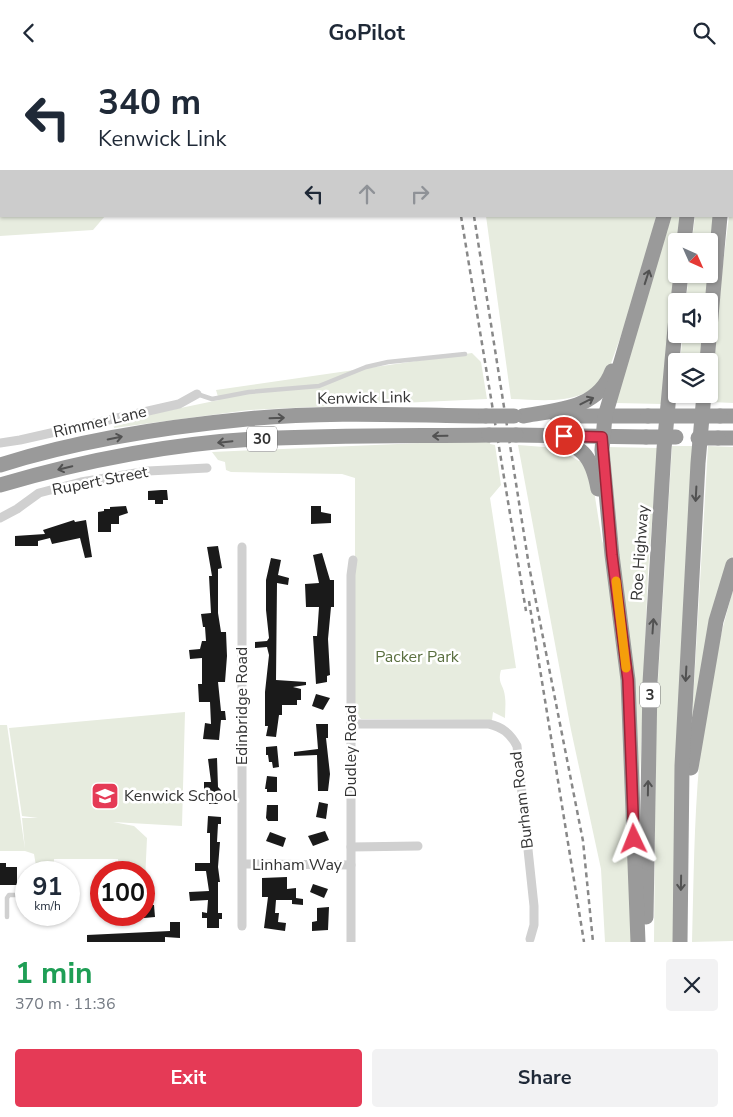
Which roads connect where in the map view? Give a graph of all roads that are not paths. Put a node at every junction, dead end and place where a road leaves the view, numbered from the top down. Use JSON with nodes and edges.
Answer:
{"nodes":[{"id":1,"x":664,"y":217,"type":"edge"},
{"id":2,"x":687,"y":217,"type":"edge"},
{"id":3,"x":720,"y":217,"type":"edge"},
{"id":4,"x":685,"y":233,"type":"edge"},
{"id":5,"x":631,"y":323,"type":"junction"},
{"id":6,"x":674,"y":343,"type":"edge"},
{"id":7,"x":708,"y":353,"type":"edge"},
{"id":8,"x":465,"y":354,"type":"dead end"},
{"id":9,"x":197,"y":394,"type":"joint"},
{"id":10,"x":703,"y":403,"type":"edge"},
{"id":11,"x":519,"y":416,"type":"junction"},
{"id":12,"x":605,"y":416,"type":"junction"},
{"id":13,"x":726,"y":416,"type":"edge"},
{"id":14,"x":549,"y":436,"type":"junction"},
{"id":15,"x":602,"y":437,"type":"junction"},
{"id":16,"x":726,"y":438,"type":"edge"},
{"id":17,"x":0,"y":443,"type":"edge"},
{"id":18,"x":0,"y":465,"type":"edge"},
{"id":19,"x":207,"y":468,"type":"dead end"},
{"id":20,"x":0,"y":485,"type":"edge"},
{"id":21,"x":0,"y":517,"type":"edge"},
{"id":22,"x":242,"y":547,"type":"dead end"},
{"id":23,"x":612,"y":555,"type":"junction"},
{"id":24,"x":352,"y":560,"type":"dead end"},
{"id":25,"x":733,"y":565,"type":"edge"},
{"id":26,"x":351,"y":724,"type":"junction"},
{"id":27,"x":682,"y":834,"type":"junction"},
{"id":28,"x":418,"y":846,"type":"dead end"},
{"id":29,"x":350,"y":847,"type":"junction"},
{"id":30,"x":243,"y":864,"type":"junction"},
{"id":31,"x":351,"y":865,"type":"junction"},
{"id":32,"x":15,"y":895,"type":"edge"},
{"id":33,"x":7,"y":917,"type":"dead end"},
{"id":34,"x":242,"y":926,"type":"dead end"},
{"id":35,"x":530,"y":939,"type":"dead end"},
{"id":36,"x":351,"y":942,"type":"edge"},
{"id":37,"x":638,"y":942,"type":"edge"},
{"id":38,"x":646,"y":942,"type":"edge"},
{"id":39,"x":680,"y":942,"type":"edge"}],
"edges":[{"from":5,"to":1,"type":"highway","one_way":true},
{"from":2,"to":4,"type":"highway"},
{"from":3,"to":7,"type":"highway"},
{"from":11,"to":5,"type":"highway","one_way":true},
{"from":5,"to":12,"type":"highway"},
{"from":38,"to":6,"type":"highway","name":"Roe Highway","number":"3","one_way":true},
{"from":8,"to":9,"type":"lane"},
{"from":9,"to":17,"type":"street","name":"Rimmer Lane"},
{"from":10,"to":27,"type":"highway","one_way":true},
{"from":11,"to":12,"type":"highway","name":"Kenwick Link","number":"30"},
{"from":18,"to":11,"type":"highway","name":"Kenwick Link","number":"30","one_way":true,"bridge":true},
{"from":12,"to":13,"type":"highway","name":"Kenwick Link","number":"30","bridge":true},
{"from":12,"to":15,"type":"highway"},
{"from":14,"to":15,"type":"highway","number":"30"},
{"from":14,"to":20,"type":"highway","number":"30","one_way":true,"bridge":true},
{"from":14,"to":23,"type":"highway"},
{"from":15,"to":16,"type":"highway","number":"30","bridge":true},
{"from":15,"to":23,"type":"highway"},
{"from":19,"to":21,"type":"street","name":"Rupert Street"},
{"from":22,"to":30,"type":"street","name":"Edinbridge Road"},
{"from":23,"to":37,"type":"highway"},
{"from":24,"to":26,"type":"street","name":"Dudley Road"},
{"from":25,"to":27,"type":"highway"},
{"from":26,"to":29,"type":"street","name":"Dudley Road"},
{"from":26,"to":35,"type":"street","name":"Burham Road"},
{"from":27,"to":39,"type":"highway","one_way":true},
{"from":28,"to":29,"type":"street"},
{"from":29,"to":31,"type":"street","name":"Dudley Road"},
{"from":30,"to":31,"type":"street","name":"Linham Way"},
{"from":30,"to":34,"type":"street","name":"Edinbridge Road"},
{"from":31,"to":36,"type":"street","name":"Dudley Road"},
{"from":32,"to":33,"type":"lane"}]}
